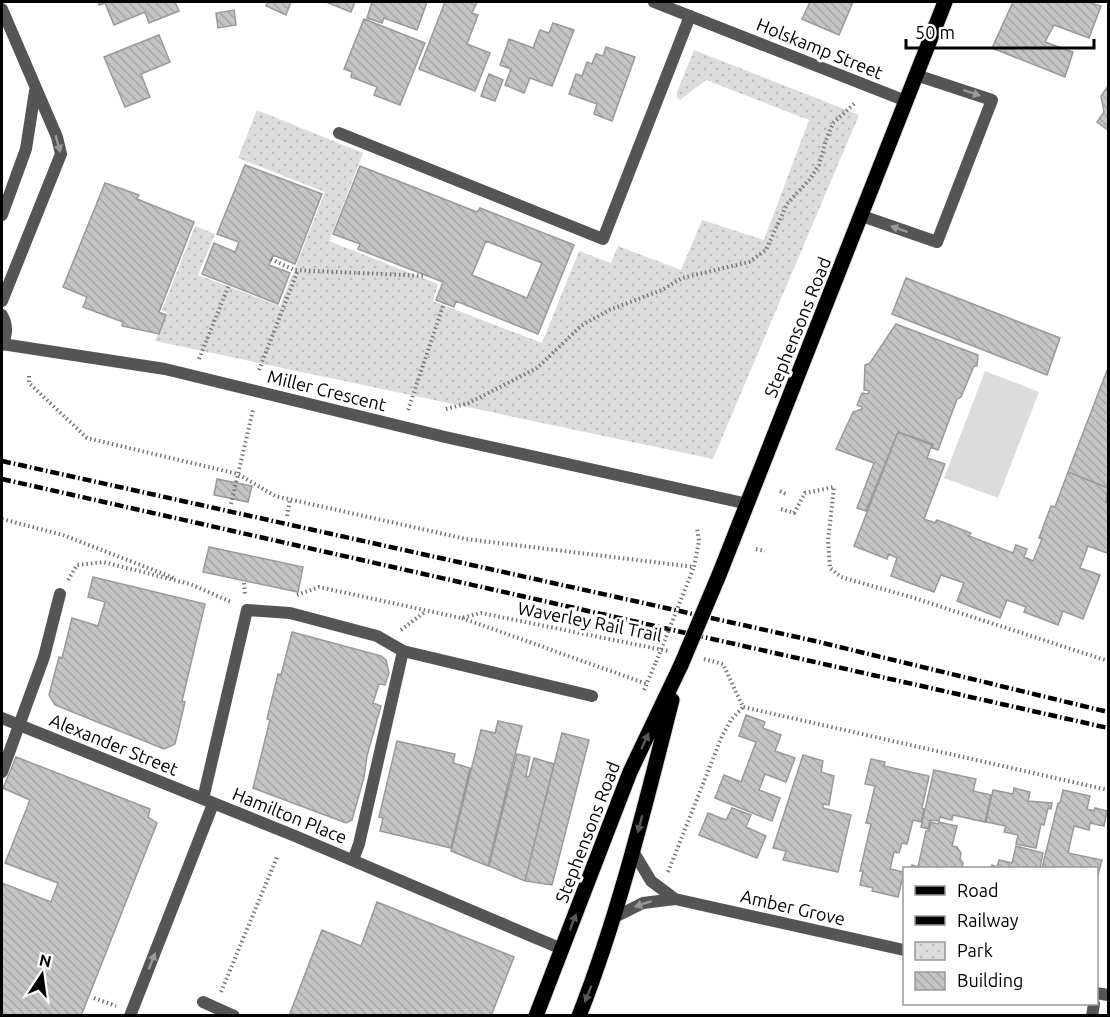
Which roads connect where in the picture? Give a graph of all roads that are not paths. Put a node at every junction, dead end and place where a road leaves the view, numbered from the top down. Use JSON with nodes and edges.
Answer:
{"nodes":[{"id":1,"x":654,"y":2,"type":"edge"},
{"id":2,"x":945,"y":2,"type":"edge"},
{"id":3,"x":2,"y":9,"type":"edge"},
{"id":4,"x":690,"y":16,"type":"junction"},
{"id":5,"x":916,"y":75,"type":"junction"},
{"id":6,"x":35,"y":90,"type":"junction"},
{"id":7,"x":906,"y":101,"type":"junction"},
{"id":8,"x":339,"y":133,"type":"dead end"},
{"id":9,"x":2,"y":215,"type":"edge"},
{"id":10,"x":862,"y":216,"type":"junction"},
{"id":11,"x":2,"y":301,"type":"edge"},
{"id":12,"x":2,"y":315,"type":"edge"},
{"id":13,"x":2,"y":345,"type":"edge"},
{"id":14,"x":748,"y":504,"type":"junction"},
{"id":15,"x":60,"y":594,"type":"road end"},
{"id":16,"x":403,"y":651,"type":"junction"},
{"id":17,"x":679,"y":659,"type":"junction"},
{"id":18,"x":592,"y":696,"type":"dead end"},
{"id":19,"x":2,"y":718,"type":"edge"},
{"id":20,"x":20,"y":726,"type":"junction"},
{"id":21,"x":2,"y":772,"type":"edge"},
{"id":22,"x":208,"y":801,"type":"junction"},
{"id":23,"x":633,"y":851,"type":"junction"},
{"id":24,"x":353,"y":860,"type":"junction"},
{"id":25,"x":675,"y":898,"type":"junction"},
{"id":26,"x":613,"y":918,"type":"junction"},
{"id":27,"x":562,"y":949,"type":"junction"},
{"id":28,"x":903,"y":950,"type":"edge"},
{"id":29,"x":209,"y":1005,"type":"road end"},
{"id":30,"x":130,"y":1016,"type":"edge"},
{"id":31,"x":234,"y":1016,"type":"edge"},
{"id":32,"x":536,"y":1016,"type":"edge"},
{"id":33,"x":579,"y":1016,"type":"edge"}],
"edges":[{"from":1,"to":4,"type":"street","name":"Holskamp Street"},
{"from":2,"to":5,"type":"main road","name":"Stephensons Road"},
{"from":3,"to":6,"type":"street"},
{"from":4,"to":7,"type":"street","name":"Holskamp Street"},
{"from":4,"to":8,"type":"street"},
{"from":5,"to":7,"type":"main road","name":"Stephensons Road"},
{"from":5,"to":10,"type":"street","one_way":true},
{"from":6,"to":9,"type":"street"},
{"from":6,"to":11,"type":"street","one_way":true},
{"from":7,"to":10,"type":"main road","name":"Stephensons Road"},
{"from":10,"to":14,"type":"main road","name":"Stephensons Road"},
{"from":12,"to":13,"type":"street"},
{"from":13,"to":14,"type":"street","name":"Miller Crescent"},
{"from":14,"to":17,"type":"main road","name":"Stephensons Road","bridge":true},
{"from":15,"to":20,"type":"street"},
{"from":16,"to":18,"type":"street"},
{"from":16,"to":22,"type":"street","name":"Hamilton Place"},
{"from":16,"to":24,"type":"street"},
{"from":17,"to":23,"type":"main road","name":"Stephensons Road","one_way":true},
{"from":27,"to":17,"type":"main road","name":"Stephensons Road","one_way":true},
{"from":19,"to":20,"type":"street","name":"Alexander Street"},
{"from":20,"to":21,"type":"street"},
{"from":20,"to":22,"type":"street","name":"Alexander Street"},
{"from":22,"to":24,"type":"street","name":"Hamilton Place"},
{"from":30,"to":22,"type":"street","name":"Hamilton Place","one_way":true},
{"from":23,"to":25,"type":"street","name":"Amber Grove"},
{"from":23,"to":26,"type":"main road","name":"Stephensons Road"},
{"from":24,"to":27,"type":"street","name":"Hamilton Place"},
{"from":25,"to":26,"type":"street","name":"Amber Grove","one_way":true},
{"from":25,"to":28,"type":"street","name":"Amber Grove"},
{"from":26,"to":33,"type":"main road","name":"Stephensons Road","one_way":true},
{"from":27,"to":32,"type":"main road","name":"Stephensons Road"},
{"from":29,"to":31,"type":"street"}]}
